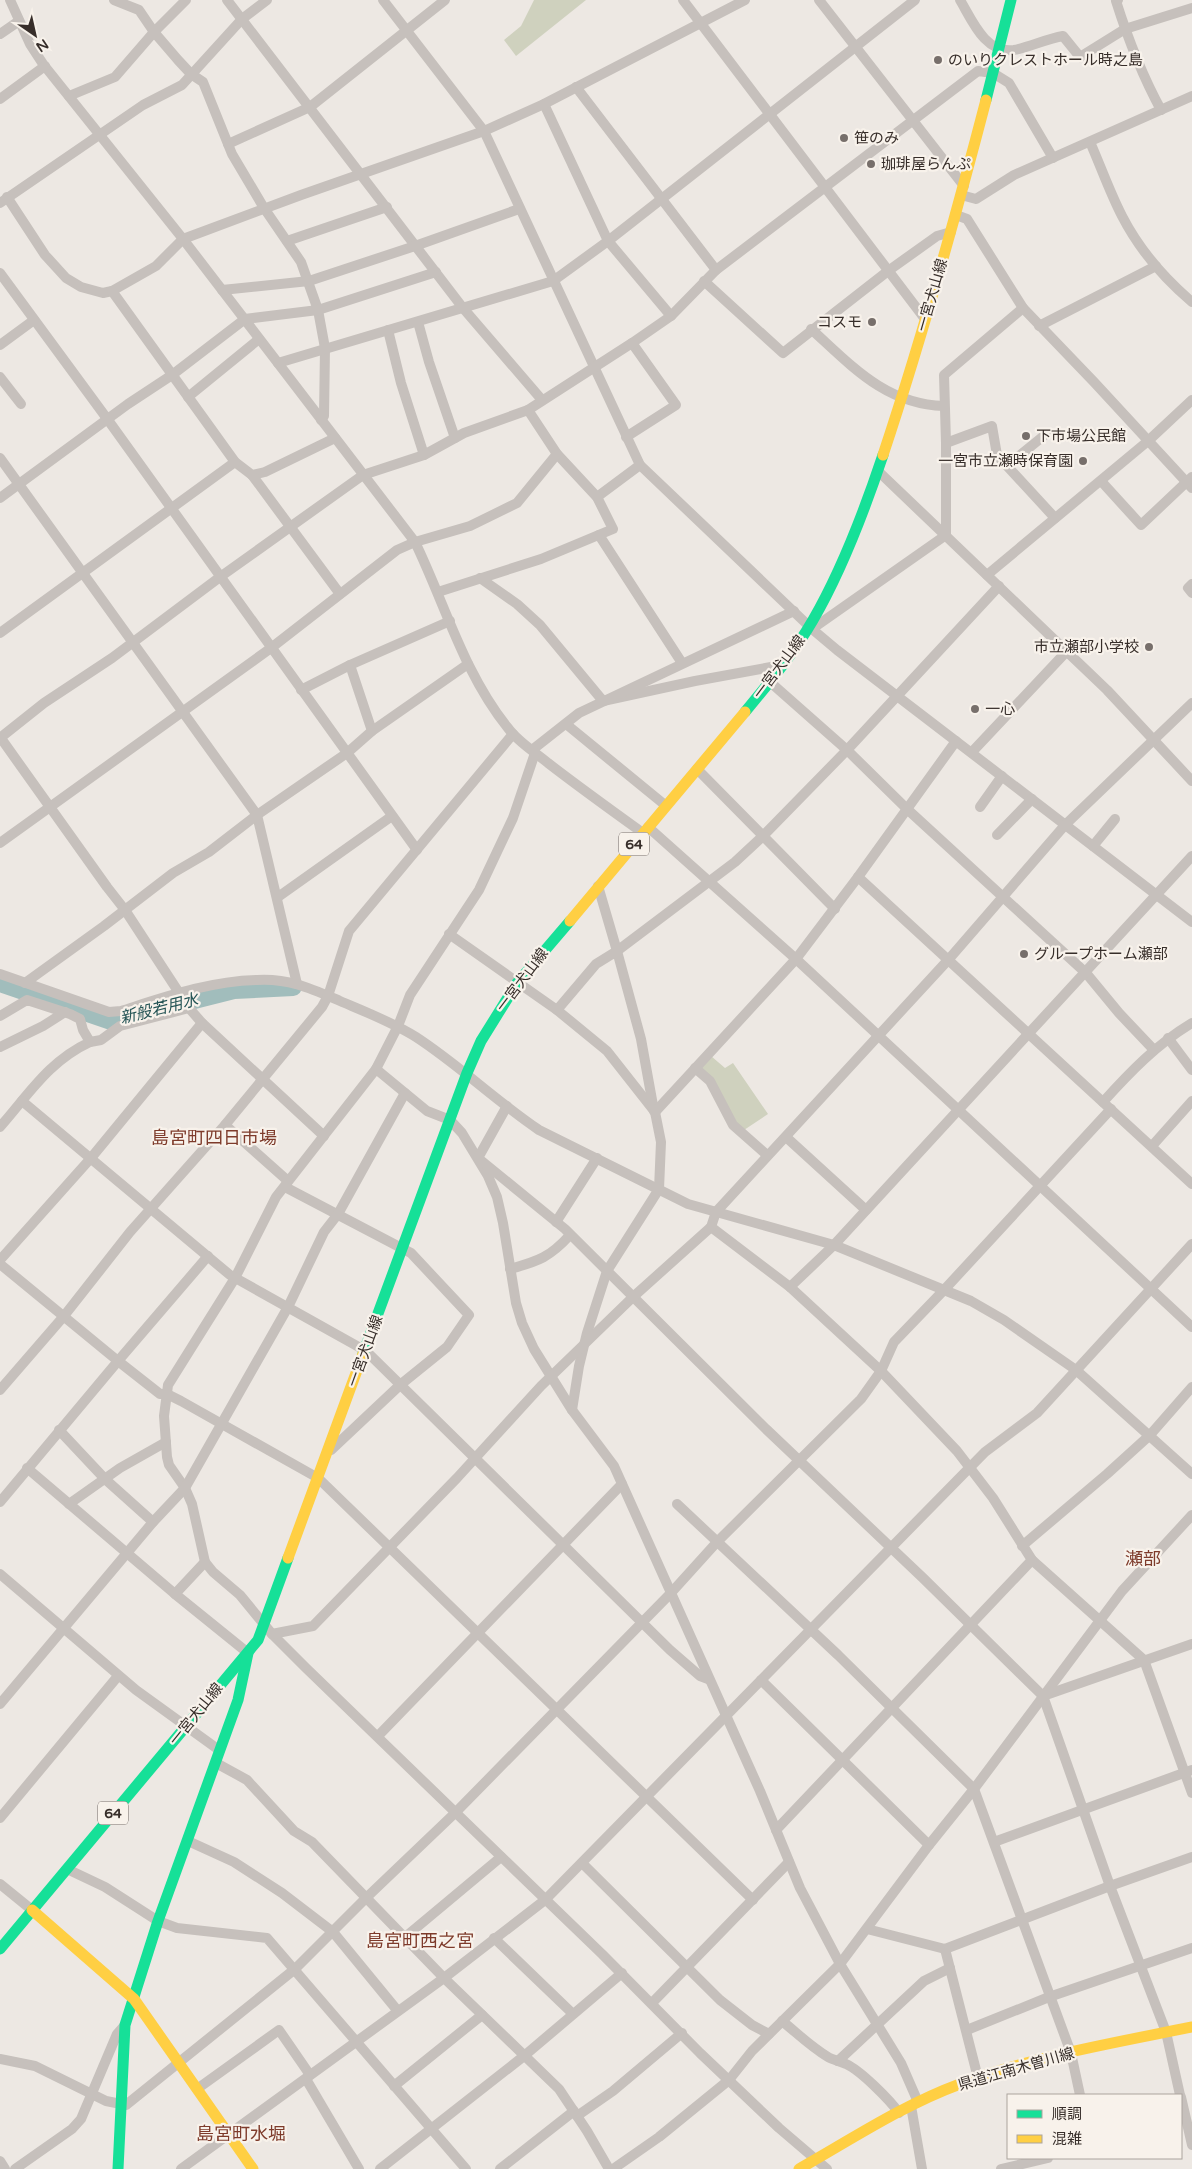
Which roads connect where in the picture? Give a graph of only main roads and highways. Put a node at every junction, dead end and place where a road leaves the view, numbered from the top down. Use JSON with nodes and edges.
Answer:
{"nodes":[{"id":1,"x":1011,"y":0,"type":"edge"},
{"id":2,"x":248,"y":1653,"type":"junction"},
{"id":3,"x":32,"y":1910,"type":"junction"},
{"id":4,"x":0,"y":1948,"type":"edge"},
{"id":5,"x":134,"y":2000,"type":"junction"},
{"id":6,"x":1192,"y":2027,"type":"edge"},
{"id":7,"x":118,"y":2169,"type":"edge"},
{"id":8,"x":253,"y":2169,"type":"edge"},
{"id":9,"x":799,"y":2169,"type":"edge"}],
"edges":[{"from":1,"to":2,"type":"main road","name":"一宮犬山線","number":"64"},
{"from":2,"to":3,"type":"main road","name":"一宮犬山線","number":"64"},
{"from":2,"to":5,"type":"main road"},
{"from":3,"to":4,"type":"main road","name":"一宮犬山線","number":"64"},
{"from":3,"to":5,"type":"main road"},
{"from":5,"to":7,"type":"main road"},
{"from":5,"to":8,"type":"main road"},
{"from":6,"to":9,"type":"main road","name":"県道江南木曽川線"}]}
